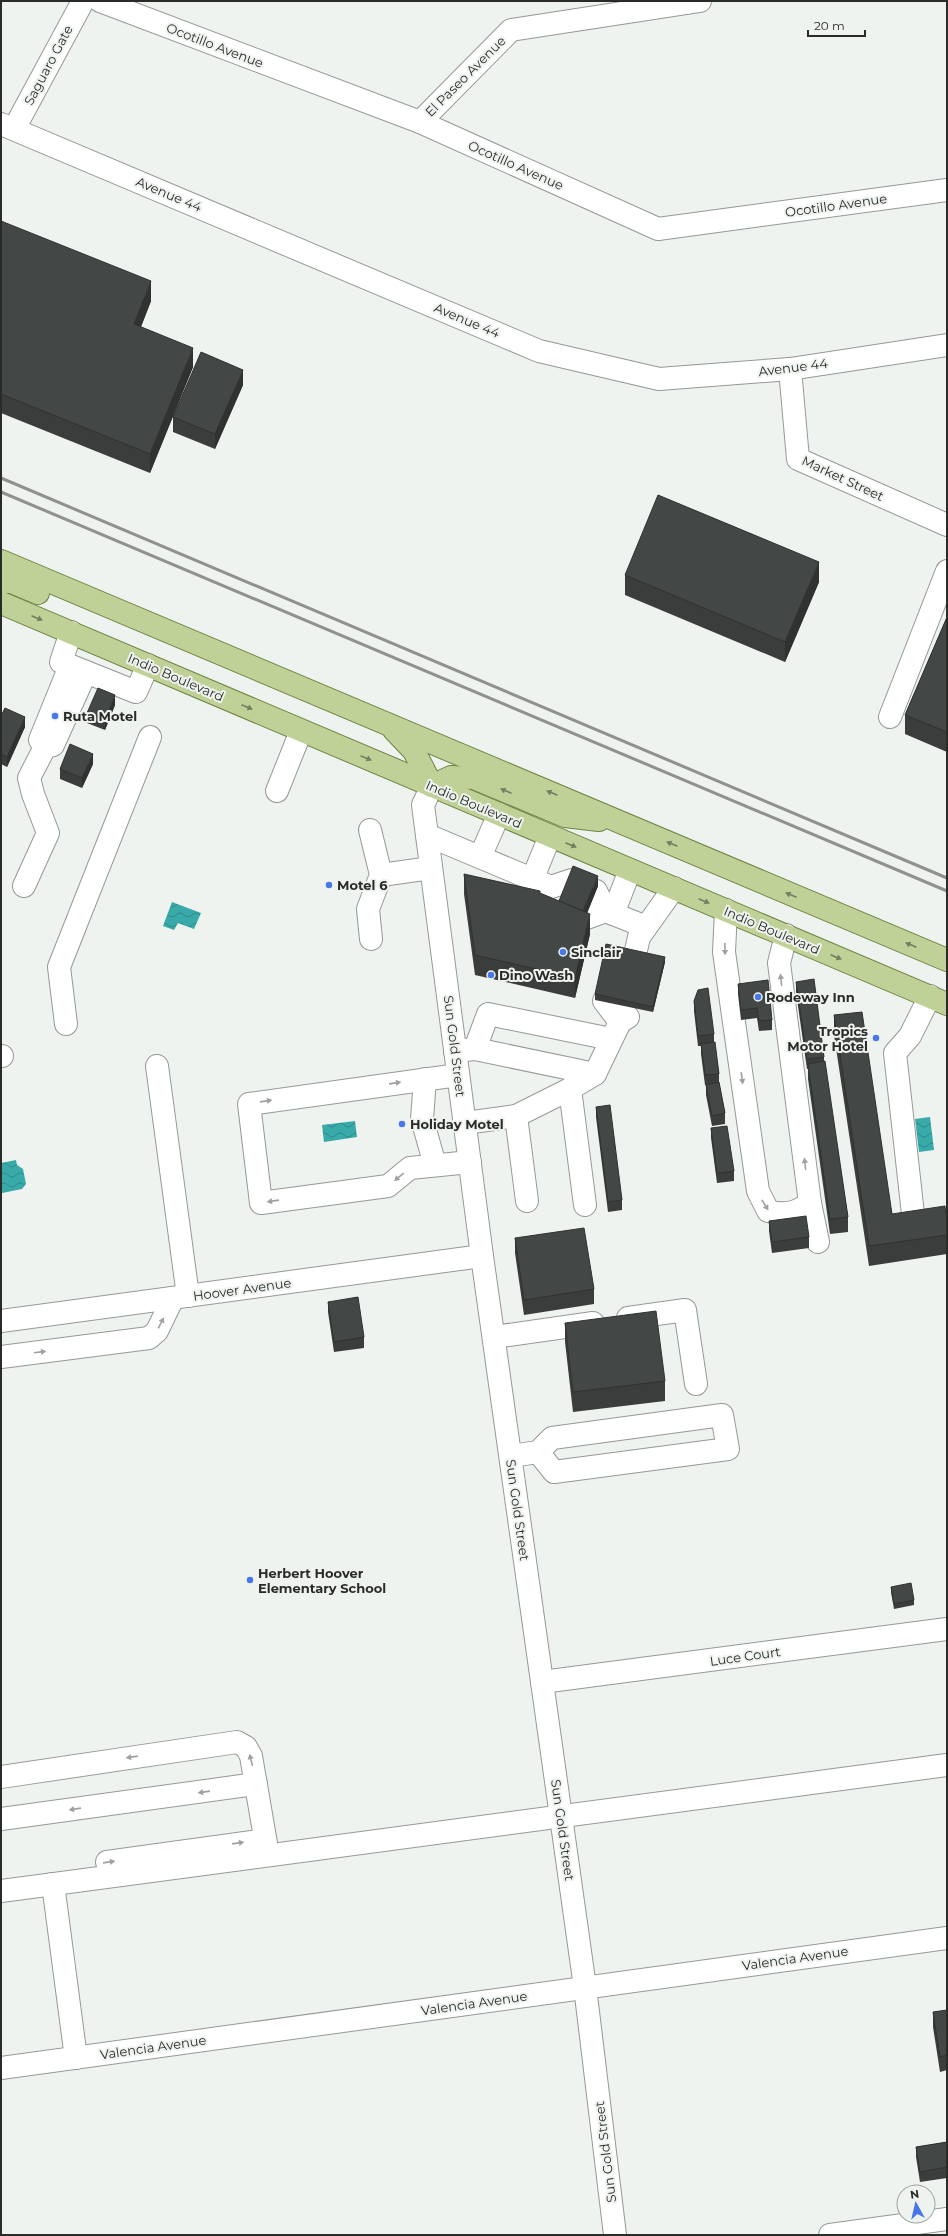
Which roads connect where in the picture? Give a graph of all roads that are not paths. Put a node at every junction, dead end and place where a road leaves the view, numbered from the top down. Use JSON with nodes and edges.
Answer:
{"nodes":[{"id":1,"x":83,"y":1,"type":"edge"},
{"id":2,"x":100,"y":1,"type":"edge"},
{"id":3,"x":700,"y":1,"type":"edge"},
{"id":4,"x":420,"y":122,"type":"junction"},
{"id":5,"x":7,"y":126,"type":"edge"},
{"id":6,"x":947,"y":190,"type":"edge"},
{"id":7,"x":947,"y":345,"type":"edge"},
{"id":8,"x":790,"y":369,"type":"junction"},
{"id":9,"x":947,"y":526,"type":"edge"},
{"id":10,"x":1,"y":561,"type":"edge"},
{"id":11,"x":947,"y":571,"type":"edge"},
{"id":12,"x":1,"y":582,"type":"edge"},
{"id":13,"x":1,"y":603,"type":"edge"},
{"id":14,"x":70,"y":632,"type":"junction"},
{"id":15,"x":181,"y":637,"type":"junction"},
{"id":16,"x":148,"y":665,"type":"junction"},
{"id":17,"x":78,"y":669,"type":"junction"},
{"id":18,"x":890,"y":717,"type":"dead end"},
{"id":19,"x":388,"y":724,"type":"junction"},
{"id":20,"x":301,"y":731,"type":"junction"},
{"id":21,"x":150,"y":737,"type":"dead end"},
{"id":22,"x":432,"y":786,"type":"junction"},
{"id":23,"x":277,"y":791,"type":"dead end"},
{"id":24,"x":499,"y":814,"type":"junction"},
{"id":25,"x":623,"y":823,"type":"junction"},
{"id":26,"x":370,"y":830,"type":"dead end"},
{"id":27,"x":427,"y":835,"type":"junction"},
{"id":28,"x":550,"y":836,"type":"junction"},
{"id":29,"x":480,"y":857,"type":"junction"},
{"id":30,"x":431,"y":868,"type":"junction"},
{"id":31,"x":630,"y":870,"type":"junction"},
{"id":32,"x":381,"y":875,"type":"junction"},
{"id":33,"x":24,"y":886,"type":"dead end"},
{"id":34,"x":674,"y":888,"type":"junction"},
{"id":35,"x":726,"y":910,"type":"junction"},
{"id":36,"x":786,"y":935,"type":"junction"},
{"id":37,"x":371,"y":939,"type":"dead end"},
{"id":38,"x":947,"y":960,"type":"edge"},
{"id":39,"x":938,"y":1000,"type":"edge"},
{"id":40,"x":66,"y":1024,"type":"dead end"},
{"id":41,"x":465,"y":1050,"type":"junction"},
{"id":42,"x":157,"y":1066,"type":"dead end"},
{"id":43,"x":595,"y":1074,"type":"junction"},
{"id":44,"x":458,"y":1075,"type":"junction"},
{"id":45,"x":425,"y":1079,"type":"junction"},
{"id":46,"x":570,"y":1089,"type":"junction"},
{"id":47,"x":516,"y":1116,"type":"junction"},
{"id":48,"x":465,"y":1123,"type":"junction"},
{"id":49,"x":470,"y":1162,"type":"junction"},
{"id":50,"x":435,"y":1165,"type":"junction"},
{"id":51,"x":527,"y":1201,"type":"dead end"},
{"id":52,"x":810,"y":1203,"type":"junction"},
{"id":53,"x":585,"y":1205,"type":"dead end"},
{"id":54,"x":914,"y":1224,"type":"edge"},
{"id":55,"x":818,"y":1242,"type":"dead end"},
{"id":56,"x":482,"y":1256,"type":"junction"},
{"id":57,"x":181,"y":1297,"type":"junction"},
{"id":58,"x":1,"y":1322,"type":"edge"},
{"id":59,"x":494,"y":1337,"type":"junction"},
{"id":60,"x":1,"y":1357,"type":"edge"},
{"id":61,"x":696,"y":1384,"type":"dead end"},
{"id":62,"x":672,"y":1422,"type":"junction"},
{"id":63,"x":538,"y":1452,"type":"junction"},
{"id":64,"x":511,"y":1456,"type":"junction"},
{"id":65,"x":677,"y":1456,"type":"junction"},
{"id":66,"x":947,"y":1629,"type":"edge"},
{"id":67,"x":542,"y":1682,"type":"junction"},
{"id":68,"x":947,"y":1765,"type":"edge"},
{"id":69,"x":1,"y":1777,"type":"edge"},
{"id":70,"x":256,"y":1784,"type":"junction"},
{"id":71,"x":561,"y":1816,"type":"junction"},
{"id":72,"x":1,"y":1819,"type":"edge"},
{"id":73,"x":267,"y":1847,"type":"junction"},
{"id":74,"x":1,"y":1877,"type":"edge"},
{"id":75,"x":53,"y":1884,"type":"junction"},
{"id":76,"x":1,"y":1891,"type":"edge"},
{"id":77,"x":947,"y":1938,"type":"edge"},
{"id":78,"x":585,"y":1987,"type":"junction"},
{"id":79,"x":76,"y":2058,"type":"junction"},
{"id":80,"x":1,"y":2068,"type":"edge"},
{"id":81,"x":947,"y":2219,"type":"edge"},
{"id":82,"x":615,"y":2235,"type":"edge"},
{"id":83,"x":830,"y":2235,"type":"edge"}],
"edges":[{"from":1,"to":5,"type":"street","name":"Saguaro Gate"},
{"from":2,"to":4,"type":"street","name":"Ocotillo Avenue"},
{"from":3,"to":4,"type":"street","name":"El Paseo Avenue"},
{"from":4,"to":6,"type":"street","name":"Ocotillo Avenue"},
{"from":5,"to":8,"type":"street","name":"Avenue 44"},
{"from":7,"to":8,"type":"street","name":"Avenue 44"},
{"from":8,"to":9,"type":"street","name":"Market Street"},
{"from":10,"to":15,"type":"main road"},
{"from":11,"to":18,"type":"street"},
{"from":12,"to":15,"type":"main road"},
{"from":13,"to":14,"type":"main road","name":"Indio Boulevard","one_way":true},
{"from":14,"to":16,"type":"main road","name":"Indio Boulevard"},
{"from":14,"to":17,"type":"street"},
{"from":15,"to":19,"type":"main road"},
{"from":16,"to":17,"type":"street"},
{"from":16,"to":20,"type":"main road","name":"Indio Boulevard","one_way":true},
{"from":17,"to":33,"type":"street"},
{"from":19,"to":22,"type":"main road"},
{"from":25,"to":19,"type":"main road","one_way":true},
{"from":20,"to":22,"type":"main road","name":"Indio Boulevard","one_way":true},
{"from":20,"to":23,"type":"street"},
{"from":21,"to":40,"type":"street"},
{"from":22,"to":24,"type":"main road","name":"Indio Boulevard"},
{"from":25,"to":22,"type":"main road","one_way":true},
{"from":22,"to":27,"type":"street","name":"Sun Gold Street"},
{"from":24,"to":28,"type":"main road","name":"Indio Boulevard"},
{"from":24,"to":29,"type":"street"},
{"from":38,"to":25,"type":"main road","one_way":true},
{"from":26,"to":32,"type":"street"},
{"from":27,"to":29,"type":"street"},
{"from":27,"to":30,"type":"street","name":"Sun Gold Street"},
{"from":28,"to":29,"type":"street"},
{"from":28,"to":31,"type":"main road","name":"Indio Boulevard","one_way":true},
{"from":30,"to":32,"type":"street"},
{"from":30,"to":41,"type":"street","name":"Sun Gold Street"},
{"from":31,"to":34,"type":"main road","name":"Indio Boulevard"},
{"from":31,"to":34,"type":"street"},
{"from":32,"to":37,"type":"street"},
{"from":34,"to":35,"type":"main road","name":"Indio Boulevard","one_way":true},
{"from":35,"to":36,"type":"main road","name":"Indio Boulevard"},
{"from":35,"to":52,"type":"street","one_way":true},
{"from":36,"to":39,"type":"main road","name":"Indio Boulevard","one_way":true},
{"from":52,"to":36,"type":"street","one_way":true},
{"from":39,"to":54,"type":"street"},
{"from":41,"to":43,"type":"street"},
{"from":41,"to":43,"type":"street"},
{"from":41,"to":44,"type":"street","name":"Sun Gold Street"},
{"from":42,"to":57,"type":"street"},
{"from":43,"to":46,"type":"street"},
{"from":44,"to":45,"type":"street"},
{"from":44,"to":48,"type":"street","name":"Sun Gold Street"},
{"from":45,"to":50,"type":"street"},
{"from":50,"to":45,"type":"street","one_way":true},
{"from":46,"to":47,"type":"street"},
{"from":46,"to":53,"type":"street"},
{"from":47,"to":48,"type":"street"},
{"from":47,"to":51,"type":"street"},
{"from":48,"to":49,"type":"street","name":"Sun Gold Street"},
{"from":49,"to":50,"type":"street"},
{"from":49,"to":56,"type":"street","name":"Sun Gold Street"},
{"from":52,"to":55,"type":"street"},
{"from":56,"to":57,"type":"street","name":"Hoover Avenue"},
{"from":56,"to":59,"type":"street","name":"Sun Gold Street"},
{"from":57,"to":58,"type":"street","name":"Hoover Avenue"},
{"from":60,"to":57,"type":"street","one_way":true},
{"from":59,"to":61,"type":"street"},
{"from":59,"to":64,"type":"street","name":"Sun Gold Street"},
{"from":62,"to":63,"type":"street"},
{"from":62,"to":65,"type":"street"},
{"from":62,"to":65,"type":"street"},
{"from":63,"to":64,"type":"street"},
{"from":63,"to":65,"type":"street"},
{"from":64,"to":67,"type":"street","name":"Sun Gold Street"},
{"from":66,"to":67,"type":"street","name":"Luce Court"},
{"from":67,"to":71,"type":"street","name":"Sun Gold Street"},
{"from":68,"to":71,"type":"street"},
{"from":70,"to":69,"type":"street","one_way":true},
{"from":70,"to":72,"type":"street","one_way":true},
{"from":70,"to":73,"type":"street"},
{"from":71,"to":73,"type":"street"},
{"from":71,"to":78,"type":"street","name":"Sun Gold Street"},
{"from":74,"to":73,"type":"street","one_way":true},
{"from":73,"to":75,"type":"street"},
{"from":75,"to":76,"type":"street"},
{"from":75,"to":79,"type":"street"},
{"from":77,"to":78,"type":"street","name":"Valencia Avenue"},
{"from":78,"to":79,"type":"street","name":"Valencia Avenue"},
{"from":78,"to":82,"type":"street","name":"Sun Gold Street"},
{"from":79,"to":80,"type":"street","name":"Valencia Avenue"},
{"from":81,"to":83,"type":"street"}]}
